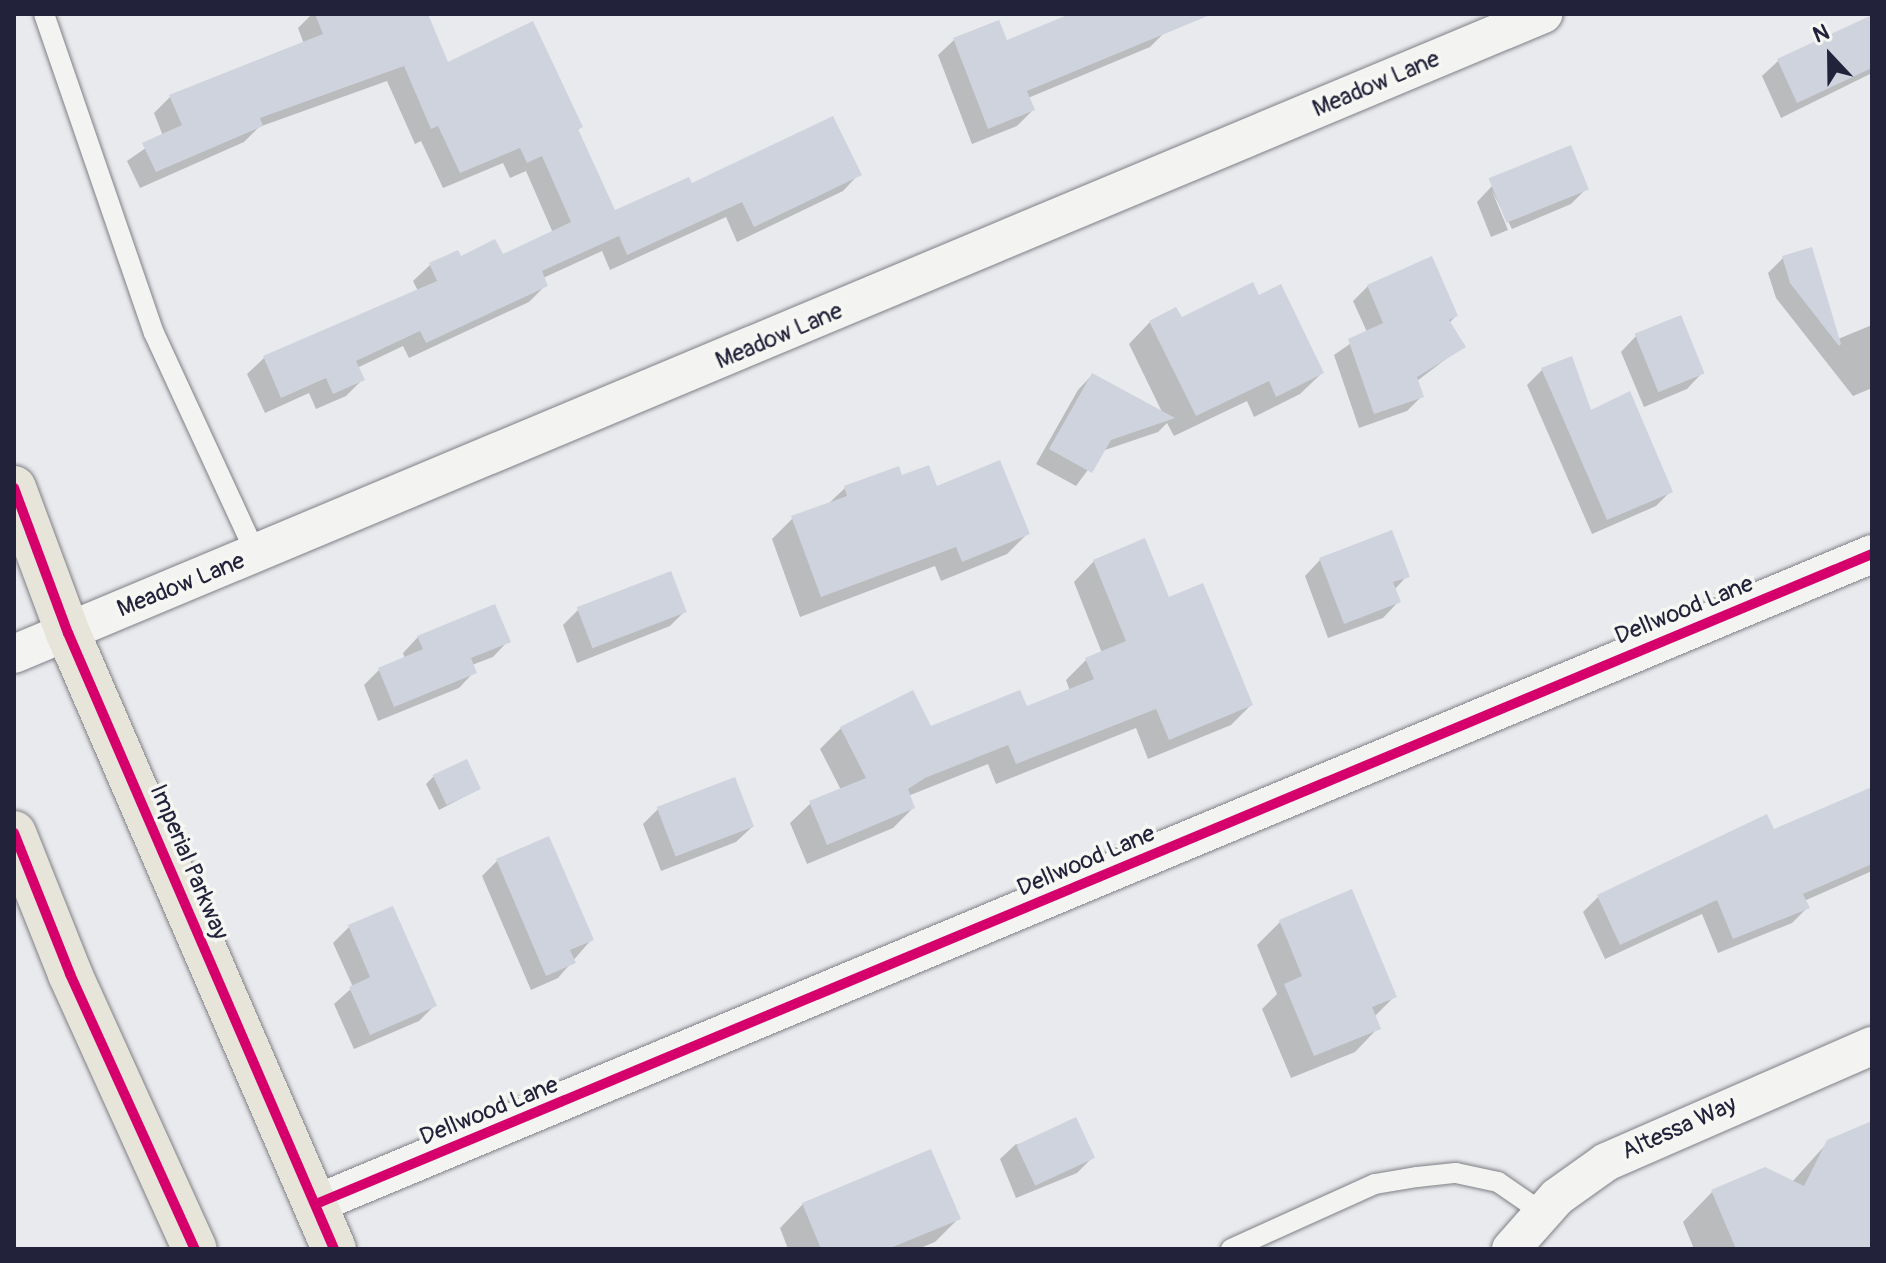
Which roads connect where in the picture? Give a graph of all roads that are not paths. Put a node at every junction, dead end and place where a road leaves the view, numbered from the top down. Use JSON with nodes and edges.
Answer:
{"nodes":[{"id":1,"x":44,"y":14,"type":"edge"},
{"id":2,"x":1543,"y":14,"type":"edge"},
{"id":3,"x":14,"y":488,"type":"edge"},
{"id":4,"x":256,"y":554,"type":"junction"},
{"id":5,"x":1872,"y":554,"type":"edge"},
{"id":6,"x":68,"y":633,"type":"junction"},
{"id":7,"x":14,"y":654,"type":"edge"},
{"id":8,"x":14,"y":833,"type":"edge"},
{"id":9,"x":1872,"y":1046,"type":"edge"},
{"id":10,"x":316,"y":1204,"type":"junction"},
{"id":11,"x":1543,"y":1213,"type":"junction"},
{"id":12,"x":195,"y":1249,"type":"edge"},
{"id":13,"x":334,"y":1249,"type":"edge"},
{"id":14,"x":1231,"y":1249,"type":"edge"},
{"id":15,"x":1511,"y":1249,"type":"edge"}],
"edges":[{"from":1,"to":4,"type":"lane"},
{"from":2,"to":4,"type":"street","name":"Meadow Lane"},
{"from":3,"to":6,"type":"main road","name":"Imperial Parkway"},
{"from":4,"to":6,"type":"street","name":"Meadow Lane"},
{"from":5,"to":10,"type":"street","name":"Dellwood Lane"},
{"from":6,"to":7,"type":"street","name":"Meadow Lane"},
{"from":6,"to":10,"type":"main road","name":"Imperial Parkway"},
{"from":8,"to":12,"type":"main road"},
{"from":9,"to":11,"type":"street","name":"Altessa Way"},
{"from":10,"to":13,"type":"main road","name":"Imperial Parkway"},
{"from":11,"to":14,"type":"lane"},
{"from":11,"to":15,"type":"street","name":"Altessa Way"}]}
